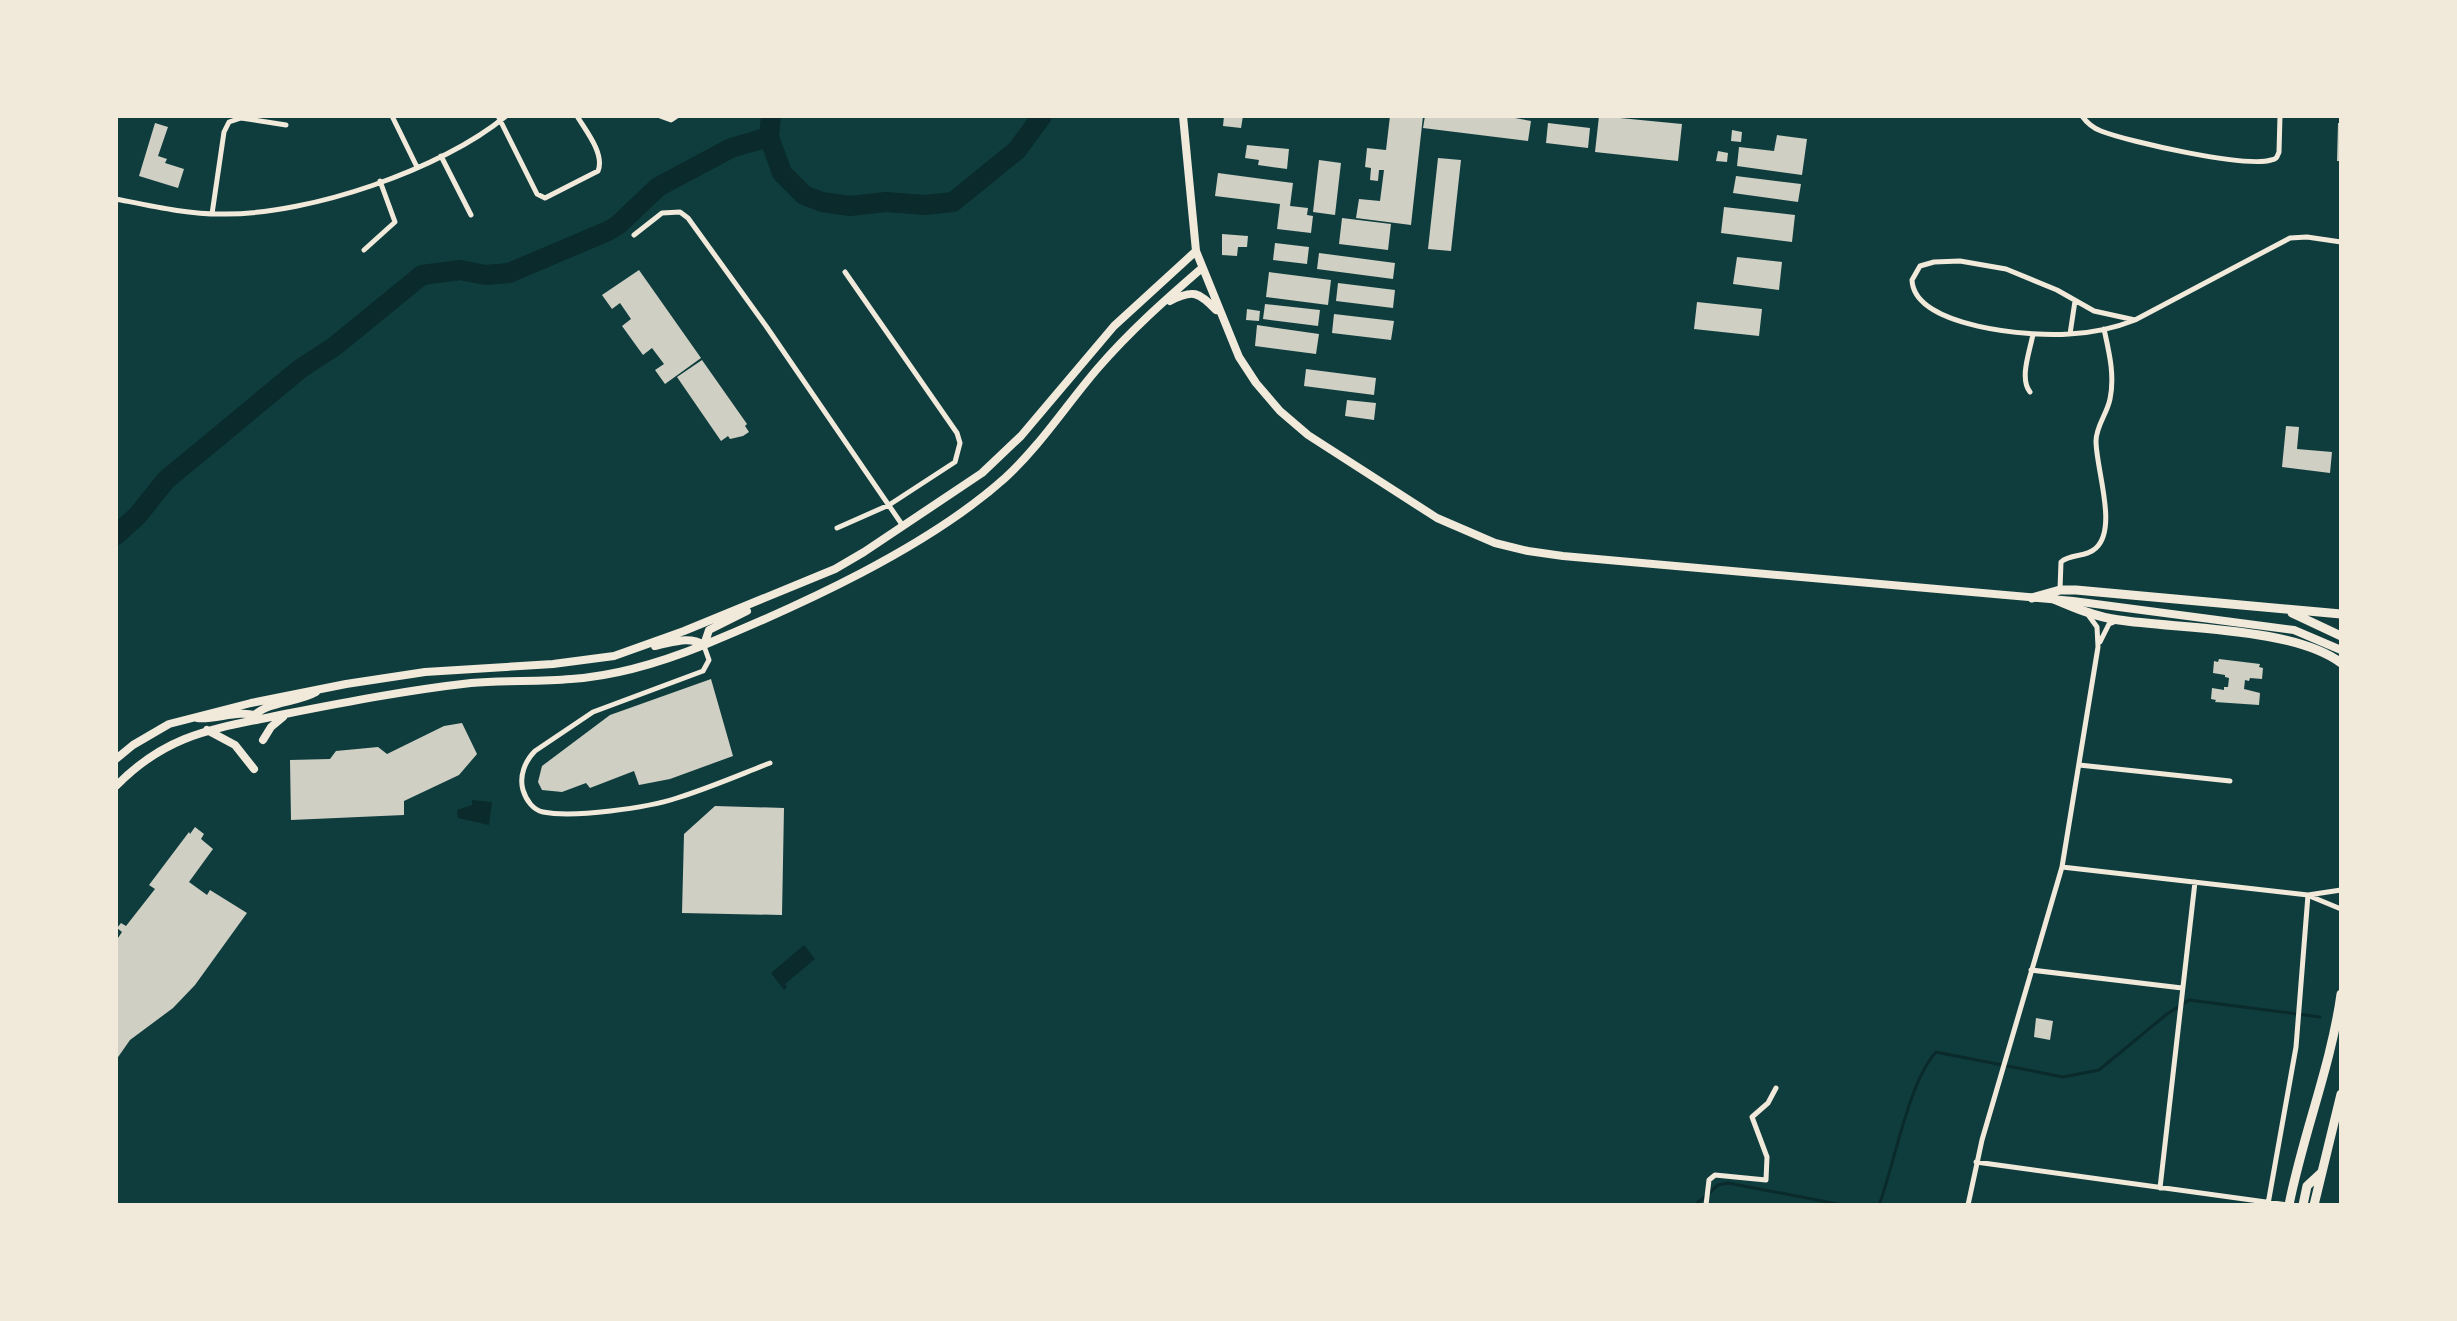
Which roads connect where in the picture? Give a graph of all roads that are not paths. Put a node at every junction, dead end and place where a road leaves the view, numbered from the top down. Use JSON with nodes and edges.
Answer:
{"nodes":[{"id":1,"x":392,"y":116,"type":"edge"},
{"id":2,"x":506,"y":116,"type":"edge"},
{"id":3,"x":577,"y":116,"type":"edge"},
{"id":4,"x":660,"y":116,"type":"edge"},
{"id":5,"x":677,"y":116,"type":"edge"},
{"id":6,"x":1183,"y":116,"type":"edge"},
{"id":7,"x":2082,"y":116,"type":"edge"},
{"id":8,"x":2280,"y":116,"type":"edge"},
{"id":9,"x":499,"y":118,"type":"edge"},
{"id":10,"x":286,"y":125,"type":"dead end"},
{"id":11,"x":441,"y":156,"type":"junction"},
{"id":12,"x":417,"y":167,"type":"junction"},
{"id":13,"x":380,"y":181,"type":"junction"},
{"id":14,"x":116,"y":199,"type":"edge"},
{"id":15,"x":212,"y":214,"type":"junction"},
{"id":16,"x":471,"y":215,"type":"dead end"},
{"id":17,"x":634,"y":235,"type":"dead end"},
{"id":18,"x":2341,"y":242,"type":"edge"},
{"id":19,"x":364,"y":250,"type":"dead end"},
{"id":20,"x":1196,"y":251,"type":"junction"},
{"id":21,"x":1202,"y":268,"type":"junction"},
{"id":22,"x":845,"y":272,"type":"dead end"},
{"id":23,"x":2075,"y":301,"type":"junction"},
{"id":24,"x":1155,"y":309,"type":"junction"},
{"id":25,"x":1220,"y":314,"type":"junction"},
{"id":26,"x":2135,"y":320,"type":"junction"},
{"id":27,"x":2104,"y":329,"type":"junction"},
{"id":28,"x":2033,"y":334,"type":"junction"},
{"id":29,"x":2070,"y":334,"type":"junction"},
{"id":30,"x":2030,"y":392,"type":"dead end"},
{"id":31,"x":889,"y":505,"type":"junction"},
{"id":32,"x":904,"y":527,"type":"junction"},
{"id":33,"x":837,"y":528,"type":"dead end"},
{"id":34,"x":2060,"y":590,"type":"junction"},
{"id":35,"x":764,"y":598,"type":"junction"},
{"id":36,"x":2032,"y":598,"type":"junction"},
{"id":37,"x":2054,"y":599,"type":"junction"},
{"id":38,"x":2274,"y":607,"type":"junction"},
{"id":39,"x":2086,"y":613,"type":"junction"},
{"id":40,"x":2341,"y":614,"type":"edge"},
{"id":41,"x":2118,"y":620,"type":"junction"},
{"id":42,"x":2341,"y":636,"type":"edge"},
{"id":43,"x":704,"y":645,"type":"junction"},
{"id":44,"x":2098,"y":647,"type":"junction"},
{"id":45,"x":635,"y":649,"type":"junction"},
{"id":46,"x":2341,"y":650,"type":"edge"},
{"id":47,"x":2341,"y":663,"type":"edge"},
{"id":48,"x":323,"y":688,"type":"junction"},
{"id":49,"x":287,"y":714,"type":"junction"},
{"id":50,"x":188,"y":717,"type":"junction"},
{"id":51,"x":255,"y":718,"type":"junction"},
{"id":52,"x":207,"y":730,"type":"junction"},
{"id":53,"x":263,"y":740,"type":"dead end"},
{"id":54,"x":116,"y":759,"type":"edge"},
{"id":55,"x":770,"y":763,"type":"dead end"},
{"id":56,"x":2079,"y":765,"type":"junction"},
{"id":57,"x":254,"y":769,"type":"dead end"},
{"id":58,"x":2230,"y":781,"type":"dead end"},
{"id":59,"x":116,"y":786,"type":"edge"},
{"id":60,"x":2062,"y":867,"type":"junction"},
{"id":61,"x":2195,"y":882,"type":"junction"},
{"id":62,"x":2341,"y":890,"type":"edge"},
{"id":63,"x":2308,"y":895,"type":"junction"},
{"id":64,"x":2341,"y":909,"type":"edge"},
{"id":65,"x":2031,"y":970,"type":"junction"},
{"id":66,"x":2182,"y":988,"type":"junction"},
{"id":67,"x":2341,"y":994,"type":"edge"},
{"id":68,"x":1776,"y":1088,"type":"dead end"},
{"id":69,"x":2341,"y":1094,"type":"edge"},
{"id":70,"x":1976,"y":1162,"type":"junction"},
{"id":71,"x":2321,"y":1173,"type":"junction"},
{"id":72,"x":2160,"y":1188,"type":"junction"},
{"id":73,"x":1706,"y":1203,"type":"edge"},
{"id":74,"x":2268,"y":1204,"type":"edge"},
{"id":75,"x":1968,"y":1205,"type":"edge"},
{"id":76,"x":2289,"y":1205,"type":"edge"},
{"id":77,"x":2303,"y":1205,"type":"edge"},
{"id":78,"x":2314,"y":1205,"type":"edge"}],
"edges":[{"from":1,"to":12,"type":"street"},
{"from":2,"to":9,"type":"street"},
{"from":3,"to":9,"type":"street"},
{"from":4,"to":5,"type":"street"},
{"from":6,"to":20,"type":"main road"},
{"from":7,"to":8,"type":"street"},
{"from":9,"to":11,"type":"street"},
{"from":10,"to":15,"type":"street"},
{"from":11,"to":12,"type":"street"},
{"from":11,"to":16,"type":"street"},
{"from":12,"to":13,"type":"street"},
{"from":13,"to":15,"type":"street"},
{"from":13,"to":19,"type":"street"},
{"from":14,"to":15,"type":"street"},
{"from":17,"to":31,"type":"street"},
{"from":18,"to":26,"type":"street"},
{"from":20,"to":21,"type":"main road"},
{"from":20,"to":32,"type":"main road"},
{"from":21,"to":24,"type":"main road"},
{"from":21,"to":25,"type":"main road"},
{"from":22,"to":31,"type":"street"},
{"from":23,"to":26,"type":"street"},
{"from":23,"to":28,"type":"street"},
{"from":23,"to":29,"type":"street"},
{"from":24,"to":25,"type":"main road"},
{"from":24,"to":43,"type":"main road"},
{"from":25,"to":36,"type":"main road"},
{"from":26,"to":27,"type":"street"},
{"from":27,"to":29,"type":"street"},
{"from":27,"to":34,"type":"street"},
{"from":28,"to":29,"type":"street"},
{"from":28,"to":30,"type":"street"},
{"from":31,"to":32,"type":"street"},
{"from":31,"to":33,"type":"street"},
{"from":32,"to":35,"type":"main road"},
{"from":34,"to":36,"type":"highway"},
{"from":34,"to":38,"type":"highway"},
{"from":35,"to":43,"type":"main road"},
{"from":35,"to":45,"type":"main road"},
{"from":36,"to":37,"type":"main road"},
{"from":37,"to":39,"type":"highway"},
{"from":37,"to":46,"type":"main road"},
{"from":38,"to":40,"type":"highway"},
{"from":38,"to":42,"type":"highway"},
{"from":39,"to":41,"type":"highway"},
{"from":39,"to":44,"type":"street"},
{"from":41,"to":44,"type":"street"},
{"from":41,"to":47,"type":"highway"},
{"from":43,"to":45,"type":"main road"},
{"from":43,"to":49,"type":"main road"},
{"from":43,"to":55,"type":"street"},
{"from":44,"to":56,"type":"street"},
{"from":45,"to":48,"type":"main road"},
{"from":48,"to":50,"type":"main road"},
{"from":48,"to":51,"type":"main road"},
{"from":49,"to":51,"type":"main road"},
{"from":49,"to":53,"type":"main road"},
{"from":50,"to":51,"type":"main road"},
{"from":50,"to":54,"type":"main road"},
{"from":51,"to":52,"type":"main road"},
{"from":52,"to":57,"type":"main road"},
{"from":52,"to":59,"type":"main road"},
{"from":56,"to":58,"type":"street"},
{"from":56,"to":60,"type":"street"},
{"from":60,"to":61,"type":"street"},
{"from":60,"to":65,"type":"street"},
{"from":61,"to":63,"type":"street"},
{"from":61,"to":66,"type":"street"},
{"from":62,"to":63,"type":"street"},
{"from":63,"to":64,"type":"street"},
{"from":63,"to":74,"type":"street"},
{"from":65,"to":66,"type":"street"},
{"from":65,"to":70,"type":"street"},
{"from":66,"to":72,"type":"street"},
{"from":67,"to":76,"type":"highway"},
{"from":68,"to":73,"type":"street"},
{"from":69,"to":71,"type":"highway"},
{"from":70,"to":72,"type":"street"},
{"from":70,"to":75,"type":"street"},
{"from":71,"to":77,"type":"highway"},
{"from":71,"to":78,"type":"highway"},
{"from":72,"to":74,"type":"street"},
{"from":74,"to":76,"type":"street"}]}
